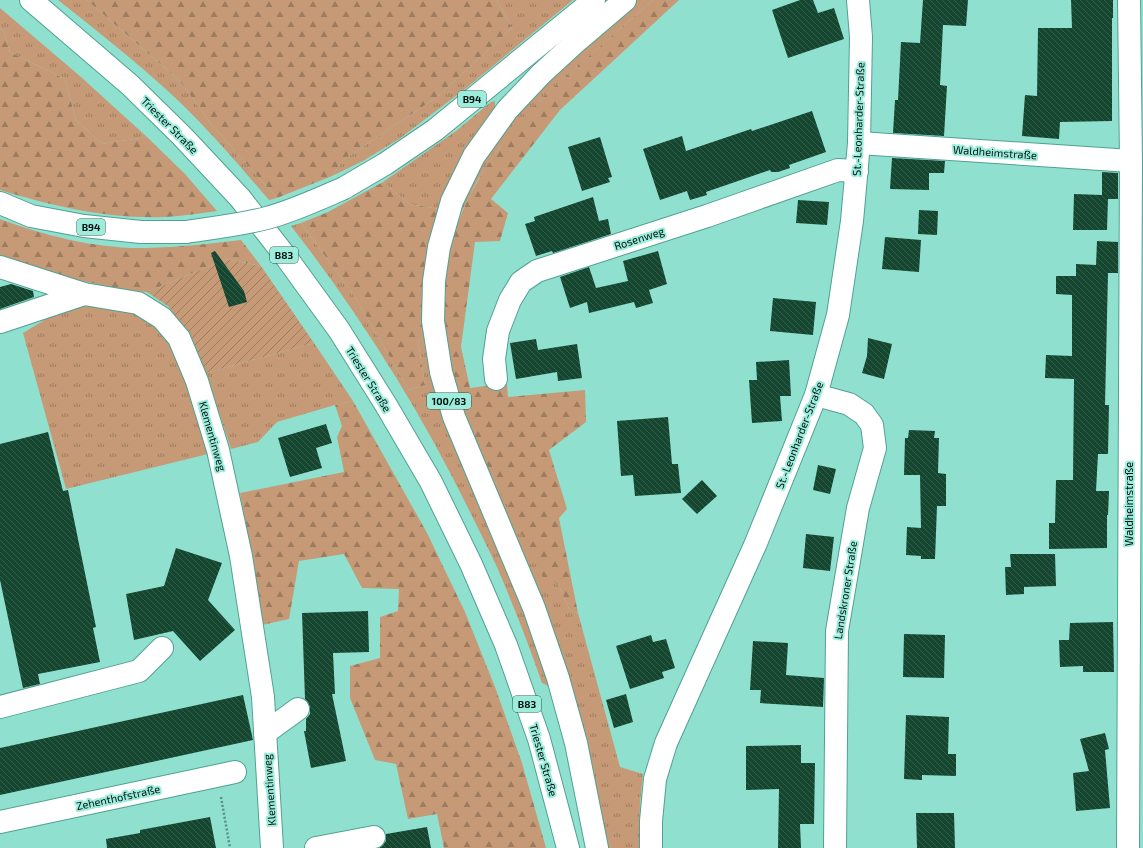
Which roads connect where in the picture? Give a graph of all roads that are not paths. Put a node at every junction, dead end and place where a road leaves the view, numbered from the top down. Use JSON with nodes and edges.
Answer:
{"nodes":[{"id":1,"x":18,"y":0,"type":"edge"},
{"id":2,"x":30,"y":0,"type":"edge"},
{"id":3,"x":594,"y":0,"type":"edge"},
{"id":4,"x":625,"y":0,"type":"edge"},
{"id":5,"x":858,"y":0,"type":"edge"},
{"id":6,"x":1129,"y":0,"type":"edge"},
{"id":7,"x":51,"y":16,"type":"junction"},
{"id":8,"x":859,"y":143,"type":"junction"},
{"id":9,"x":1131,"y":161,"type":"junction"},
{"id":10,"x":857,"y":171,"type":"junction"},
{"id":11,"x":0,"y":203,"type":"edge"},
{"id":12,"x":0,"y":267,"type":"edge"},
{"id":13,"x":84,"y":294,"type":"junction"},
{"id":14,"x":0,"y":322,"type":"edge"},
{"id":15,"x":496,"y":379,"type":"dead end"},
{"id":16,"x":816,"y":394,"type":"junction"},
{"id":17,"x":162,"y":648,"type":"dead end"},
{"id":18,"x":0,"y":707,"type":"edge"},
{"id":19,"x":298,"y":709,"type":"dead end"},
{"id":20,"x":265,"y":733,"type":"junction"},
{"id":21,"x":226,"y":774,"type":"road end"},
{"id":22,"x":0,"y":822,"type":"edge"},
{"id":23,"x":374,"y":837,"type":"dead end"},
{"id":24,"x":272,"y":848,"type":"edge"},
{"id":25,"x":316,"y":848,"type":"edge"},
{"id":26,"x":568,"y":848,"type":"edge"},
{"id":27,"x":597,"y":848,"type":"edge"},
{"id":28,"x":651,"y":848,"type":"edge"},
{"id":29,"x":836,"y":848,"type":"edge"},
{"id":30,"x":1128,"y":848,"type":"edge"}],
"edges":[{"from":1,"to":7,"type":"street"},
{"from":2,"to":7,"type":"street","name":"Triester Straße","number":"B83"},
{"from":3,"to":11,"type":"street","number":"B94","bridge":true},
{"from":4,"to":27,"type":"street","number":"100/83"},
{"from":5,"to":8,"type":"street","name":"St.-Leonharder-Straße"},
{"from":6,"to":9,"type":"street","name":"Waldheimstraße"},
{"from":7,"to":26,"type":"street","name":"Triester Straße","number":"B83"},
{"from":8,"to":9,"type":"street","name":"Waldheimstraße"},
{"from":8,"to":10,"type":"street","name":"St.-Leonharder-Straße"},
{"from":9,"to":30,"type":"street","name":"Waldheimstraße"},
{"from":10,"to":15,"type":"street","name":"Rosenweg"},
{"from":10,"to":16,"type":"street","name":"St.-Leonharder-Straße"},
{"from":12,"to":13,"type":"street","name":"Klementinweg"},
{"from":13,"to":14,"type":"street"},
{"from":13,"to":20,"type":"street","name":"Klementinweg"},
{"from":16,"to":28,"type":"street","name":"St.-Leonharder-Straße"},
{"from":16,"to":29,"type":"street","name":"Landskroner Straße"},
{"from":17,"to":18,"type":"street"},
{"from":19,"to":20,"type":"street"},
{"from":20,"to":24,"type":"street","name":"Klementinweg"},
{"from":21,"to":22,"type":"street","name":"Zehenthofstraße"},
{"from":23,"to":25,"type":"street"}]}
